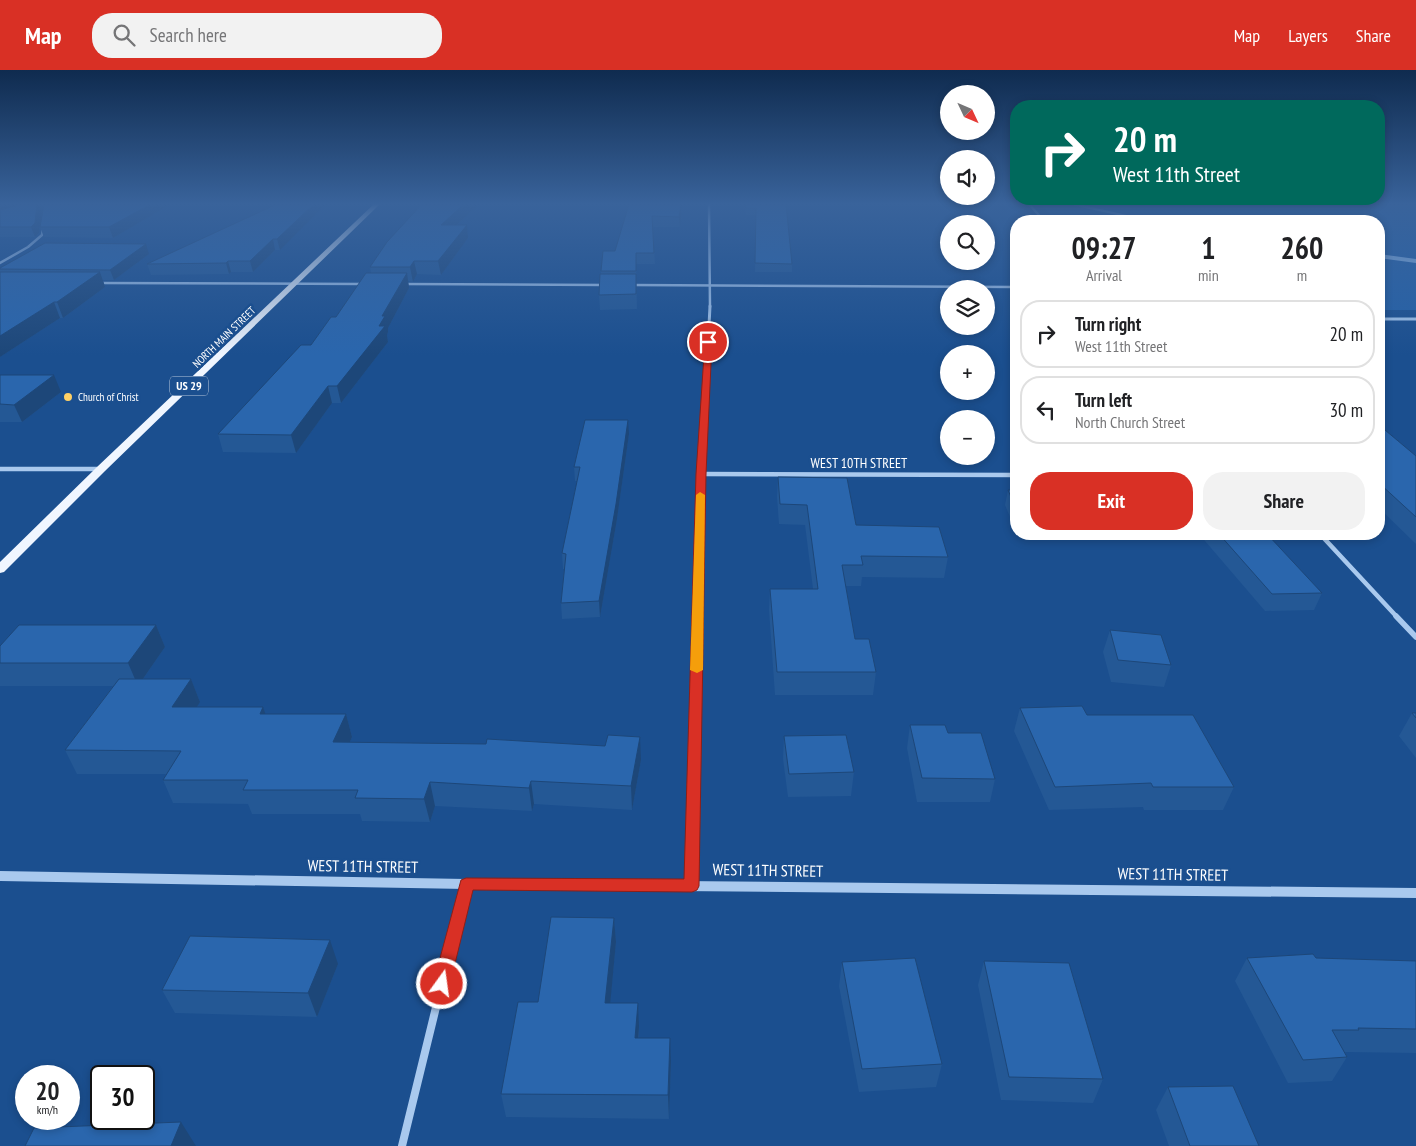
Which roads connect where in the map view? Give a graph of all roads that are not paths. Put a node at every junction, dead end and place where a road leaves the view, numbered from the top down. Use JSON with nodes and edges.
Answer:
{"nodes":[{"id":1,"x":15,"y":254,"type":"edge"},
{"id":2,"x":327,"y":254,"type":"edge"},
{"id":3,"x":711,"y":254,"type":"edge"},
{"id":4,"x":0,"y":263,"type":"edge"},
{"id":5,"x":89,"y":283,"type":"edge"},
{"id":6,"x":296,"y":284,"type":"junction"},
{"id":7,"x":364,"y":284,"type":"edge"},
{"id":8,"x":404,"y":284,"type":"edge"},
{"id":9,"x":612,"y":285,"type":"edge"},
{"id":10,"x":632,"y":285,"type":"edge"},
{"id":11,"x":711,"y":285,"type":"junction"},
{"id":12,"x":1010,"y":287,"type":"edge"},
{"id":13,"x":1385,"y":319,"type":"edge"},
{"id":14,"x":1416,"y":319,"type":"edge"},
{"id":15,"x":0,"y":469,"type":"edge"},
{"id":16,"x":101,"y":469,"type":"junction"},
{"id":17,"x":701,"y":474,"type":"junction"},
{"id":18,"x":1010,"y":475,"type":"edge"},
{"id":19,"x":1326,"y":540,"type":"edge"},
{"id":20,"x":0,"y":569,"type":"edge"},
{"id":21,"x":1416,"y":637,"type":"edge"},
{"id":22,"x":0,"y":876,"type":"edge"},
{"id":23,"x":466,"y":884,"type":"junction"},
{"id":24,"x":692,"y":886,"type":"junction"},
{"id":25,"x":1416,"y":893,"type":"edge"},
{"id":26,"x":402,"y":1146,"type":"edge"}],
"edges":[{"from":1,"to":4,"type":"street"},
{"from":2,"to":6,"type":"main road","name":"NORTH MAIN STREET","number":"US 29"},
{"from":3,"to":11,"type":"street"},
{"from":5,"to":6,"type":"street"},
{"from":6,"to":7,"type":"street"},
{"from":6,"to":16,"type":"main road","name":"NORTH MAIN STREET","number":"US 29"},
{"from":8,"to":9,"type":"street"},
{"from":10,"to":11,"type":"street"},
{"from":11,"to":12,"type":"street"},
{"from":11,"to":17,"type":"street"},
{"from":13,"to":14,"type":"street"},
{"from":15,"to":16,"type":"street"},
{"from":16,"to":20,"type":"main road","name":"NORTH MAIN STREET","number":"US 29"},
{"from":17,"to":18,"type":"street","name":"WEST 10TH STREET"},
{"from":17,"to":24,"type":"street"},
{"from":19,"to":21,"type":"street"},
{"from":22,"to":23,"type":"street","name":"WEST 11TH STREET"},
{"from":23,"to":24,"type":"street","name":"WEST 11TH STREET"},
{"from":23,"to":26,"type":"street"},
{"from":24,"to":25,"type":"street","name":"WEST 11TH STREET"}]}
